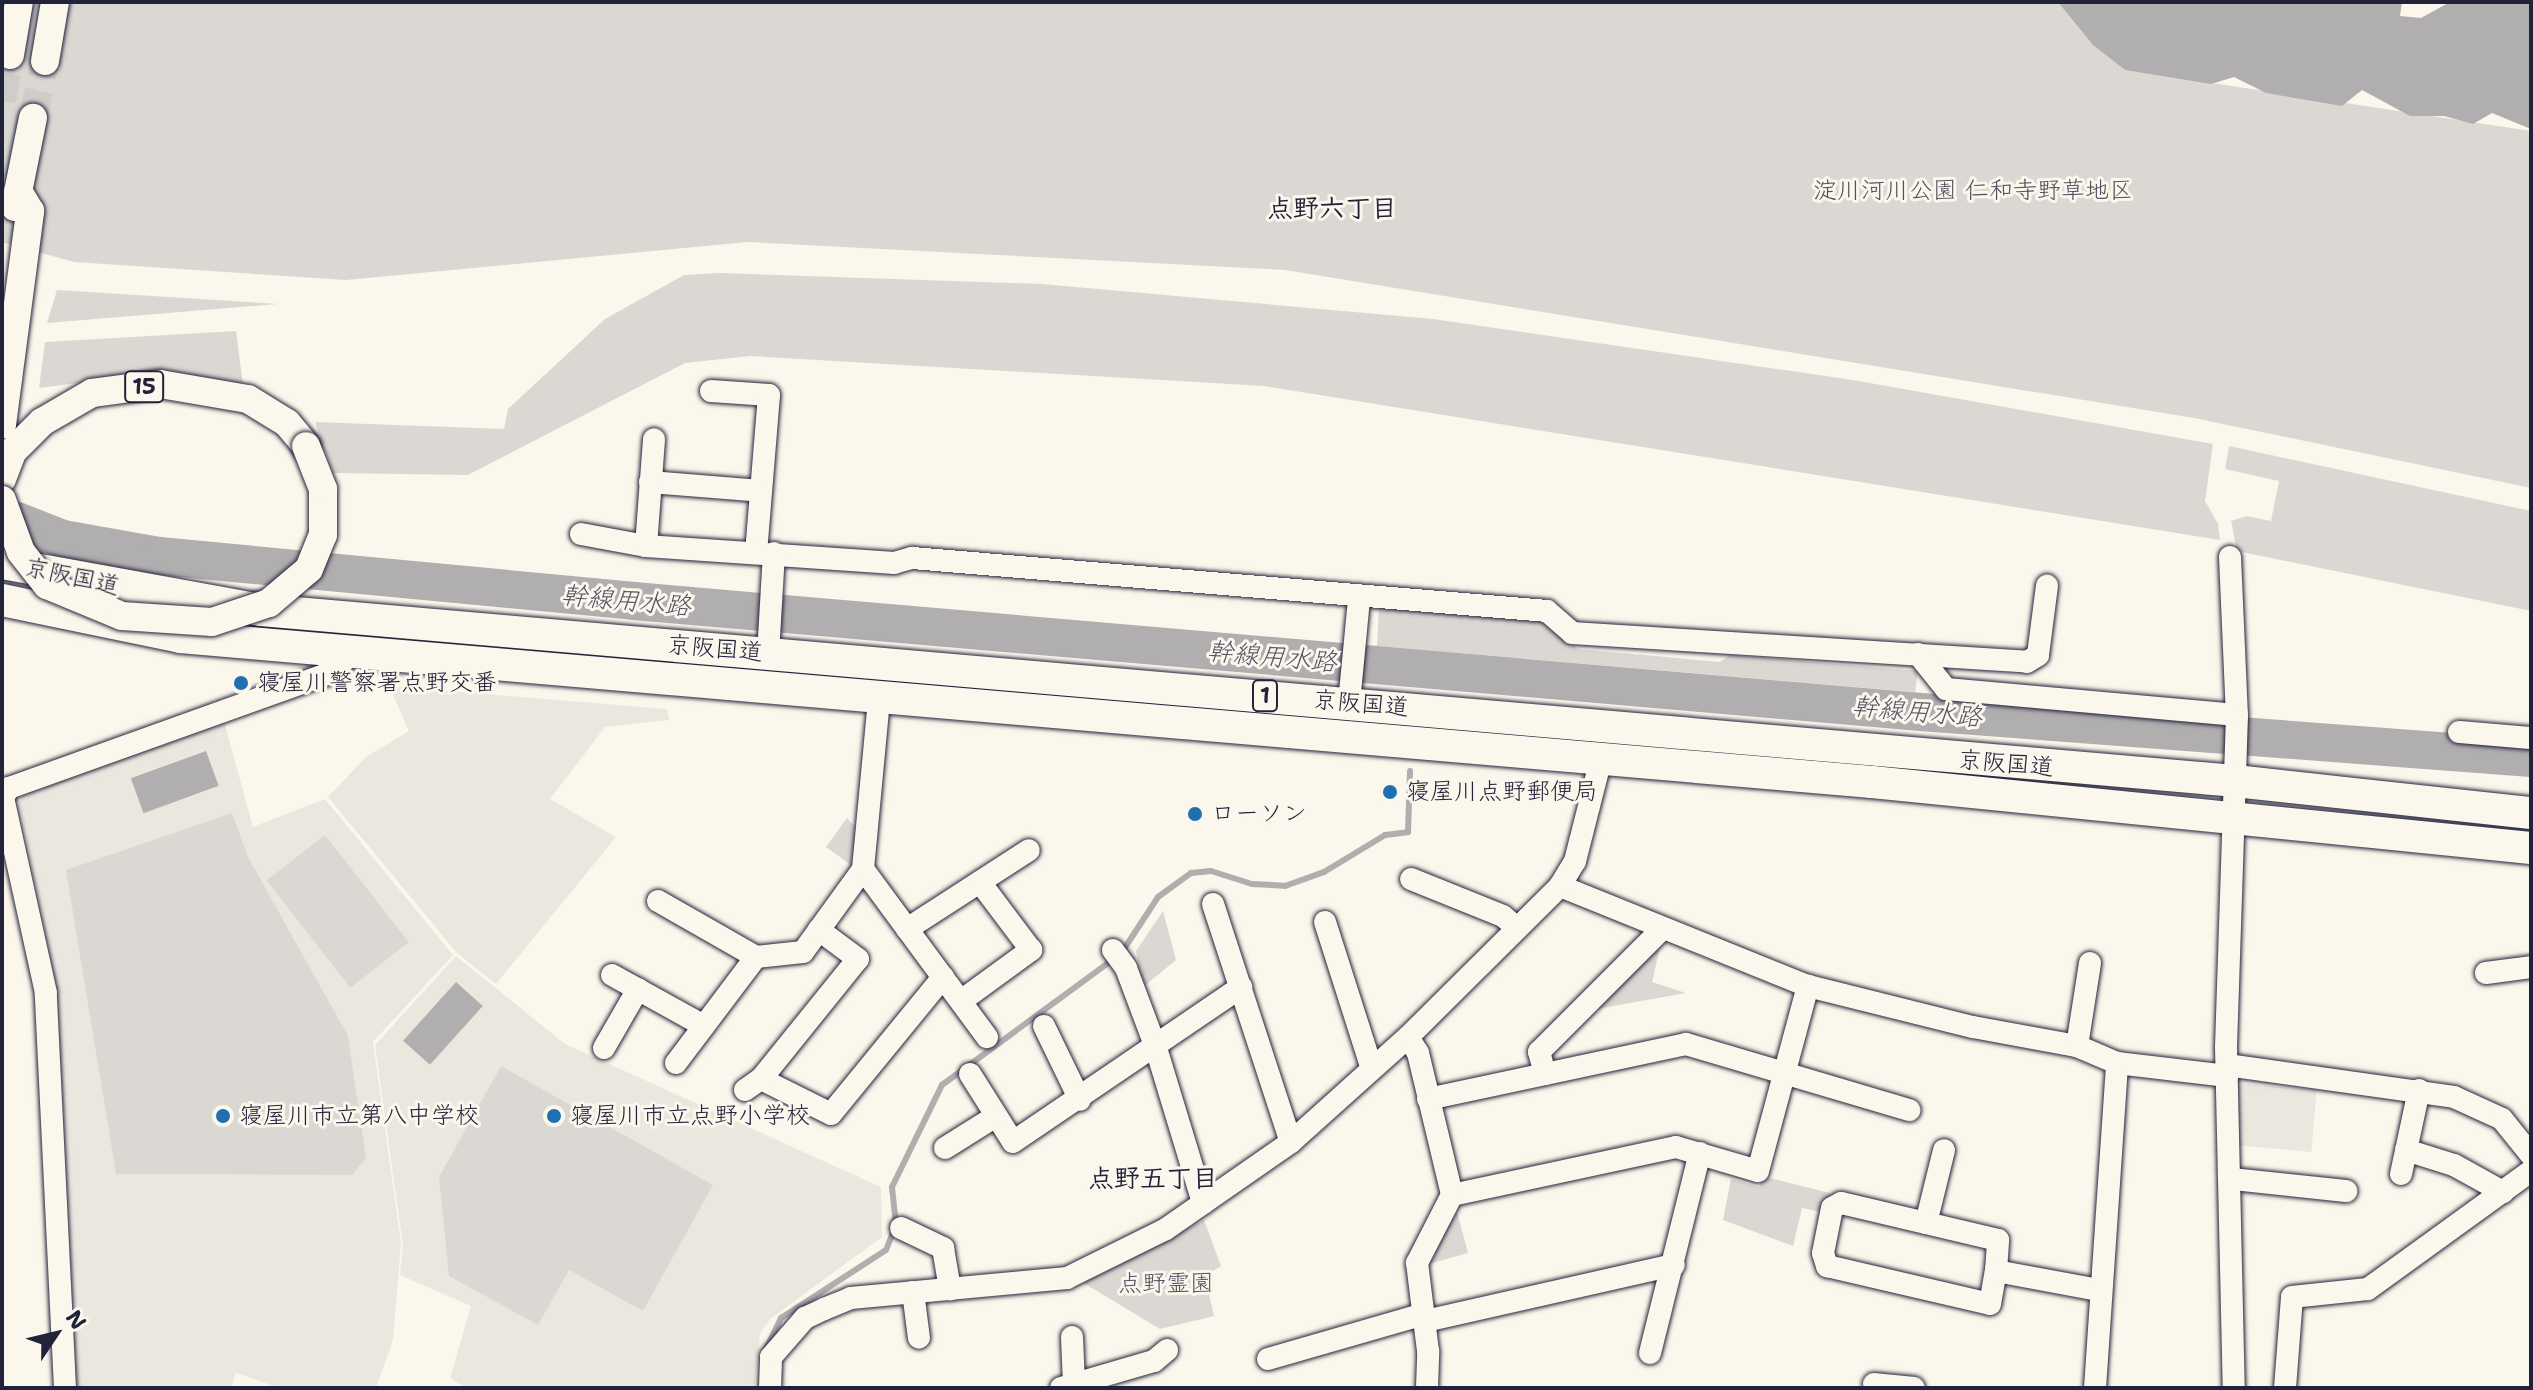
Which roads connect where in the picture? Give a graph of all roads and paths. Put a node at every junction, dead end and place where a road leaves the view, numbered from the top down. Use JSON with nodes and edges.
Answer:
{"nodes":[{"id":1,"x":19,"y":2,"type":"edge"},
{"id":2,"x":55,"y":2,"type":"edge"},
{"id":3,"x":10,"y":55,"type":"dead end"},
{"id":4,"x":45,"y":61,"type":"tunnel mouth"},
{"id":5,"x":33,"y":118,"type":"tunnel mouth"},
{"id":6,"x":18,"y":191,"type":"junction"},
{"id":7,"x":2,"y":278,"type":"edge"},
{"id":8,"x":711,"y":391,"type":"dead end"},
{"id":9,"x":2,"y":425,"type":"edge"},
{"id":10,"x":654,"y":439,"type":"dead end"},
{"id":11,"x":2,"y":479,"type":"edge"},
{"id":12,"x":650,"y":482,"type":"junction"},
{"id":13,"x":761,"y":491,"type":"junction"},
{"id":14,"x":2,"y":500,"type":"edge"},
{"id":15,"x":581,"y":534,"type":"dead end"},
{"id":16,"x":646,"y":546,"type":"junction"},
{"id":17,"x":765,"y":553,"type":"junction"},
{"id":18,"x":2230,"y":557,"type":"dead end"},
{"id":19,"x":2,"y":563,"type":"edge"},
{"id":20,"x":2047,"y":586,"type":"dead end"},
{"id":21,"x":1359,"y":599,"type":"junction"},
{"id":22,"x":2,"y":600,"type":"edge"},
{"id":23,"x":769,"y":640,"type":"junction"},
{"id":24,"x":353,"y":653,"type":"junction"},
{"id":25,"x":1918,"y":654,"type":"junction"},
{"id":26,"x":1350,"y":689,"type":"junction"},
{"id":27,"x":879,"y":699,"type":"junction"},
{"id":28,"x":2237,"y":719,"type":"junction"},
{"id":29,"x":2459,"y":732,"type":"dead end"},
{"id":30,"x":2531,"y":738,"type":"edge"},
{"id":31,"x":1601,"y":759,"type":"junction"},
{"id":32,"x":2236,"y":767,"type":"junction"},
{"id":33,"x":2531,"y":813,"type":"edge"},
{"id":34,"x":2234,"y":819,"type":"junction"},
{"id":35,"x":2531,"y":848,"type":"edge"},
{"id":36,"x":1029,"y":850,"type":"dead end"},
{"id":37,"x":863,"y":869,"type":"junction"},
{"id":38,"x":1411,"y":879,"type":"dead end"},
{"id":39,"x":980,"y":882,"type":"junction"},
{"id":40,"x":1560,"y":886,"type":"junction"},
{"id":41,"x":658,"y":901,"type":"dead end"},
{"id":42,"x":1213,"y":904,"type":"dead end"},
{"id":43,"x":1325,"y":922,"type":"dead end"},
{"id":44,"x":1517,"y":928,"type":"junction"},
{"id":45,"x":1663,"y":928,"type":"junction"},
{"id":46,"x":907,"y":929,"type":"junction"},
{"id":47,"x":819,"y":930,"type":"junction"},
{"id":48,"x":1113,"y":950,"type":"dead end"},
{"id":49,"x":756,"y":957,"type":"junction"},
{"id":50,"x":2090,"y":963,"type":"dead end"},
{"id":51,"x":2531,"y":967,"type":"edge"},
{"id":52,"x":2486,"y":973,"type":"dead end"},
{"id":53,"x":612,"y":975,"type":"dead end"},
{"id":54,"x":943,"y":977,"type":"junction"},
{"id":55,"x":1808,"y":986,"type":"junction"},
{"id":56,"x":1241,"y":987,"type":"junction"},
{"id":57,"x":638,"y":989,"type":"junction"},
{"id":58,"x":961,"y":1001,"type":"junction"},
{"id":59,"x":704,"y":1026,"type":"junction"},
{"id":60,"x":1044,"y":1026,"type":"dead end"},
{"id":61,"x":987,"y":1037,"type":"dead end"},
{"id":62,"x":1408,"y":1037,"type":"junction"},
{"id":63,"x":2077,"y":1046,"type":"junction"},
{"id":64,"x":604,"y":1048,"type":"dead end"},
{"id":65,"x":1156,"y":1048,"type":"junction"},
{"id":66,"x":676,"y":1063,"type":"dead end"},
{"id":67,"x":2117,"y":1063,"type":"junction"},
{"id":68,"x":1372,"y":1069,"type":"junction"},
{"id":69,"x":2227,"y":1070,"type":"junction"},
{"id":70,"x":970,"y":1074,"type":"dead end"},
{"id":71,"x":1545,"y":1074,"type":"junction"},
{"id":72,"x":1785,"y":1074,"type":"junction"},
{"id":73,"x":2419,"y":1090,"type":"junction"},
{"id":74,"x":1428,"y":1099,"type":"junction"},
{"id":75,"x":1080,"y":1100,"type":"junction"},
{"id":76,"x":1909,"y":1110,"type":"dead end"},
{"id":77,"x":996,"y":1116,"type":"junction"},
{"id":78,"x":1291,"y":1142,"type":"junction"},
{"id":79,"x":945,"y":1148,"type":"dead end"},
{"id":80,"x":1944,"y":1150,"type":"dead end"},
{"id":81,"x":2406,"y":1150,"type":"junction"},
{"id":82,"x":1700,"y":1153,"type":"junction"},
{"id":83,"x":2531,"y":1155,"type":"edge"},
{"id":84,"x":2531,"y":1171,"type":"edge"},
{"id":85,"x":2401,"y":1174,"type":"dead end"},
{"id":86,"x":2233,"y":1179,"type":"junction"},
{"id":87,"x":2346,"y":1191,"type":"dead end"},
{"id":88,"x":2503,"y":1192,"type":"junction"},
{"id":89,"x":1452,"y":1195,"type":"junction"},
{"id":90,"x":1203,"y":1203,"type":"junction"},
{"id":91,"x":1926,"y":1223,"type":"junction"},
{"id":92,"x":901,"y":1228,"type":"dead end"},
{"id":93,"x":1674,"y":1265,"type":"junction"},
{"id":94,"x":1996,"y":1271,"type":"junction"},
{"id":95,"x":950,"y":1289,"type":"junction"},
{"id":96,"x":2099,"y":1290,"type":"junction"},
{"id":97,"x":913,"y":1292,"type":"junction"},
{"id":98,"x":1424,"y":1318,"type":"junction"},
{"id":99,"x":1072,"y":1337,"type":"dead end"},
{"id":100,"x":919,"y":1338,"type":"dead end"},
{"id":101,"x":1167,"y":1350,"type":"dead end"},
{"id":102,"x":1650,"y":1353,"type":"dead end"},
{"id":103,"x":1268,"y":1359,"type":"dead end"},
{"id":104,"x":1874,"y":1384,"type":"dead end"},
{"id":105,"x":1068,"y":1386,"type":"edge"},
{"id":106,"x":65,"y":1388,"type":"edge"},
{"id":107,"x":770,"y":1388,"type":"edge"},
{"id":108,"x":1427,"y":1388,"type":"edge"},
{"id":109,"x":1914,"y":1388,"type":"edge"},
{"id":110,"x":2095,"y":1388,"type":"edge"},
{"id":111,"x":2234,"y":1388,"type":"edge"},
{"id":112,"x":2285,"y":1388,"type":"edge"}],
"edges":[{"from":1,"to":3,"type":"main road"},
{"from":2,"to":4,"type":"main road"},
{"from":5,"to":6,"type":"main road"},
{"from":6,"to":7,"type":"main road"},
{"from":6,"to":9,"type":"main road"},
{"from":8,"to":13,"type":"street"},
{"from":10,"to":12,"type":"street"},
{"from":11,"to":14,"type":"main road","number":"15","bridge":true},
{"from":12,"to":13,"type":"street"},
{"from":12,"to":16,"type":"street"},
{"from":13,"to":17,"type":"street"},
{"from":15,"to":16,"type":"street"},
{"from":16,"to":17,"type":"street"},
{"from":17,"to":21,"type":"street"},
{"from":17,"to":23,"type":"street"},
{"from":18,"to":28,"type":"street"},
{"from":19,"to":23,"type":"highway","name":"京阪国道","number":"1"},
{"from":20,"to":25,"type":"street"},
{"from":21,"to":25,"type":"street"},
{"from":21,"to":26,"type":"street"},
{"from":22,"to":24,"type":"highway","name":"京阪国道","number":"1"},
{"from":23,"to":26,"type":"highway","name":"京阪国道","number":"1"},
{"from":24,"to":27,"type":"highway","name":"京阪国道","number":"1"},
{"from":24,"to":106,"type":"street"},
{"from":25,"to":28,"type":"street"},
{"from":26,"to":32,"type":"highway","name":"京阪国道","number":"1"},
{"from":27,"to":31,"type":"highway","name":"京阪国道","number":"1"},
{"from":27,"to":37,"type":"street"},
{"from":28,"to":32,"type":"street"},
{"from":29,"to":30,"type":"street"},
{"from":31,"to":34,"type":"highway","name":"京阪国道","number":"1"},
{"from":31,"to":40,"type":"street"},
{"from":32,"to":33,"type":"highway","name":"京阪国道","number":"1"},
{"from":32,"to":34,"type":"street"},
{"from":34,"to":35,"type":"highway","name":"京阪国道","number":"1"},
{"from":34,"to":69,"type":"street"},
{"from":36,"to":39,"type":"street"},
{"from":37,"to":46,"type":"street"},
{"from":37,"to":47,"type":"street"},
{"from":38,"to":44,"type":"street"},
{"from":39,"to":46,"type":"street"},
{"from":39,"to":58,"type":"street"},
{"from":40,"to":44,"type":"street"},
{"from":40,"to":45,"type":"street"},
{"from":41,"to":49,"type":"street"},
{"from":42,"to":56,"type":"street"},
{"from":43,"to":68,"type":"street"},
{"from":44,"to":62,"type":"street"},
{"from":45,"to":55,"type":"street"},
{"from":45,"to":71,"type":"street"},
{"from":46,"to":54,"type":"street"},
{"from":47,"to":49,"type":"street"},
{"from":47,"to":54,"type":"street"},
{"from":48,"to":65,"type":"street"},
{"from":49,"to":59,"type":"street"},
{"from":50,"to":63,"type":"street"},
{"from":51,"to":52,"type":"street"},
{"from":53,"to":57,"type":"street"},
{"from":54,"to":58,"type":"street"},
{"from":55,"to":63,"type":"street"},
{"from":55,"to":72,"type":"street"},
{"from":56,"to":65,"type":"street"},
{"from":56,"to":78,"type":"street"},
{"from":57,"to":59,"type":"street"},
{"from":57,"to":64,"type":"street"},
{"from":58,"to":61,"type":"street"},
{"from":59,"to":66,"type":"street"},
{"from":60,"to":75,"type":"street"},
{"from":62,"to":68,"type":"street"},
{"from":62,"to":74,"type":"street"},
{"from":63,"to":67,"type":"street"},
{"from":65,"to":75,"type":"street"},
{"from":65,"to":90,"type":"street"},
{"from":67,"to":69,"type":"street"},
{"from":67,"to":96,"type":"street"},
{"from":68,"to":78,"type":"street"},
{"from":69,"to":73,"type":"street"},
{"from":69,"to":86,"type":"street"},
{"from":70,"to":77,"type":"street"},
{"from":71,"to":72,"type":"street"},
{"from":71,"to":74,"type":"street"},
{"from":72,"to":76,"type":"street"},
{"from":72,"to":82,"type":"street"},
{"from":73,"to":81,"type":"street"},
{"from":73,"to":83,"type":"street"},
{"from":74,"to":89,"type":"street"},
{"from":75,"to":77,"type":"street"},
{"from":77,"to":79,"type":"street"},
{"from":78,"to":90,"type":"street"},
{"from":80,"to":91,"type":"street"},
{"from":81,"to":85,"type":"street"},
{"from":81,"to":88,"type":"street"},
{"from":82,"to":89,"type":"street"},
{"from":82,"to":93,"type":"street"},
{"from":84,"to":88,"type":"street"},
{"from":86,"to":87,"type":"street"},
{"from":86,"to":111,"type":"street"},
{"from":88,"to":112,"type":"street"},
{"from":89,"to":98,"type":"street"},
{"from":90,"to":95,"type":"street"},
{"from":91,"to":94,"type":"street"},
{"from":91,"to":94,"type":"street"},
{"from":92,"to":95,"type":"street"},
{"from":93,"to":98,"type":"street"},
{"from":93,"to":102,"type":"street"},
{"from":94,"to":96,"type":"street"},
{"from":95,"to":97,"type":"street"},
{"from":96,"to":110,"type":"street"},
{"from":97,"to":100,"type":"street"},
{"from":97,"to":107,"type":"street"},
{"from":98,"to":103,"type":"street"},
{"from":98,"to":108,"type":"street"},
{"from":99,"to":105,"type":"street"},
{"from":101,"to":105,"type":"street"},
{"from":104,"to":109,"type":"street"}]}
